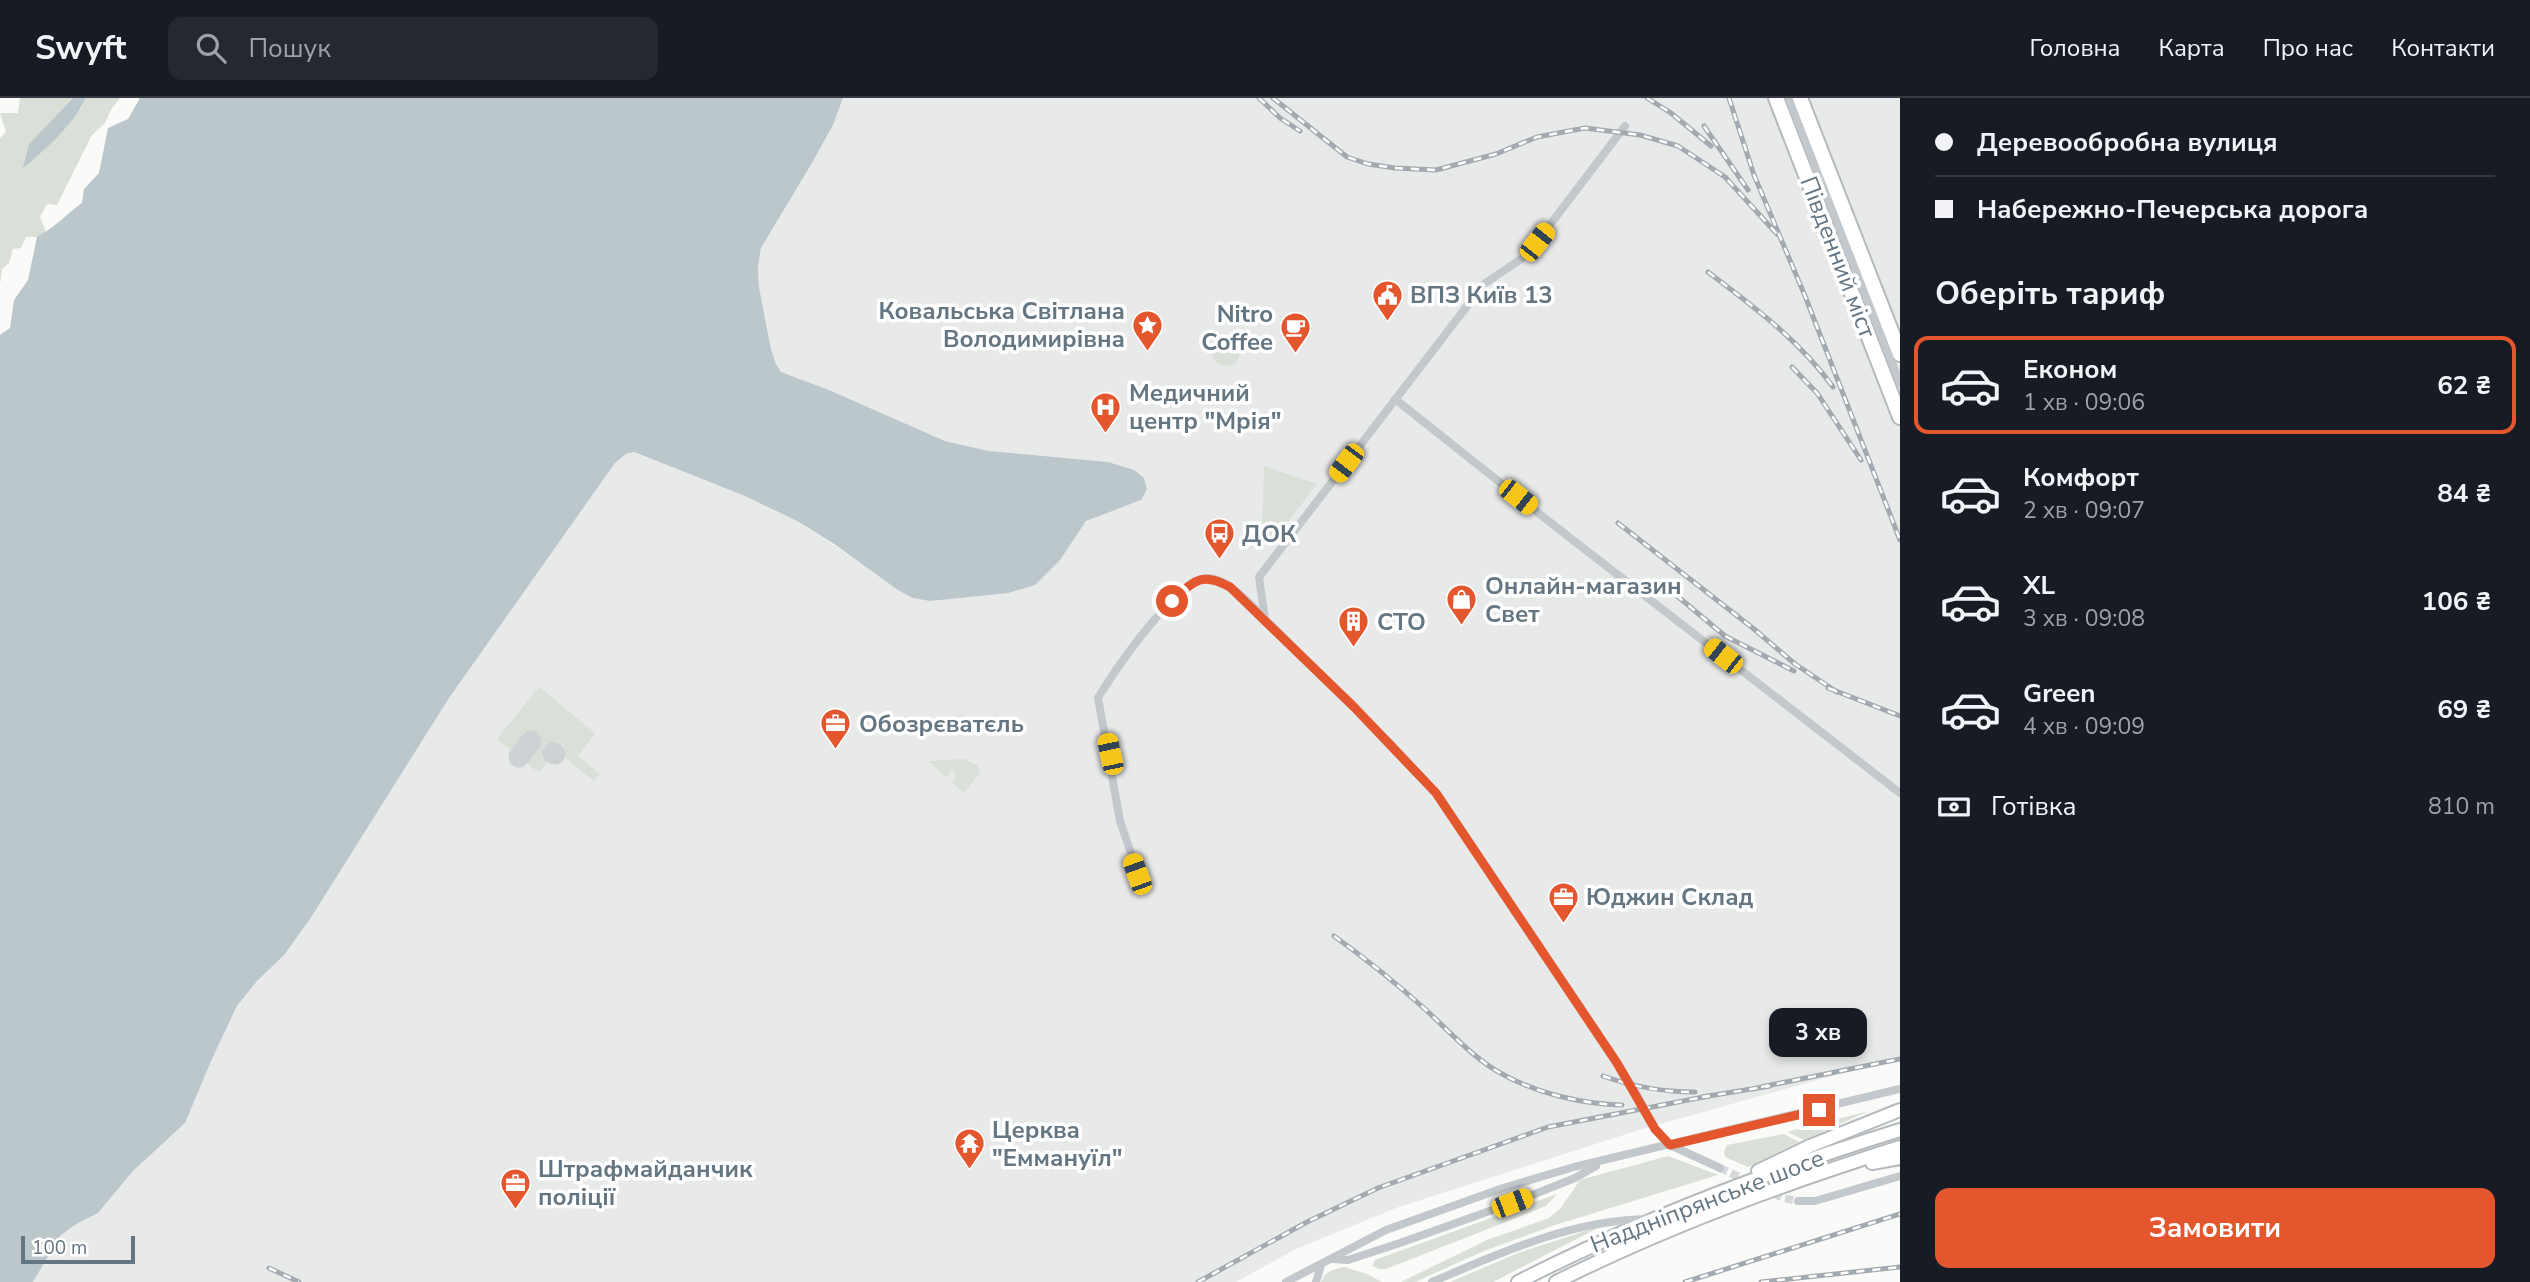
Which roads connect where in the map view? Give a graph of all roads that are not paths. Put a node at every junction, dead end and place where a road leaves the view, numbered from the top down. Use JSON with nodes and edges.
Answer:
{"nodes":[{"id":1,"x":1776,"y":98,"type":"edge"},
{"id":2,"x":1789,"y":98,"type":"edge"},
{"id":3,"x":1800,"y":98,"type":"edge"},
{"id":4,"x":1625,"y":126,"type":"dead end"},
{"id":5,"x":1900,"y":354,"type":"edge"},
{"id":6,"x":1900,"y":383,"type":"edge"},
{"id":7,"x":1395,"y":399,"type":"junction"},
{"id":8,"x":1900,"y":416,"type":"edge"},
{"id":9,"x":1265,"y":619,"type":"junction"},
{"id":10,"x":1900,"y":793,"type":"edge"},
{"id":11,"x":1143,"y":888,"type":"dead end"},
{"id":12,"x":1900,"y":1089,"type":"edge"},
{"id":13,"x":1900,"y":1110,"type":"edge"},
{"id":14,"x":1900,"y":1130,"type":"edge"},
{"id":15,"x":1670,"y":1145,"type":"junction"},
{"id":16,"x":1900,"y":1147,"type":"edge"},
{"id":17,"x":1900,"y":1157,"type":"edge"},
{"id":18,"x":1601,"y":1162,"type":"junction"},
{"id":19,"x":1720,"y":1168,"type":"tunnel mouth"},
{"id":20,"x":1900,"y":1176,"type":"edge"},
{"id":21,"x":1790,"y":1184,"type":"junction"},
{"id":22,"x":1734,"y":1186,"type":"junction"},
{"id":23,"x":1798,"y":1201,"type":"tunnel mouth"},
{"id":24,"x":1650,"y":1219,"type":"junction"},
{"id":25,"x":1332,"y":1259,"type":"junction"},
{"id":26,"x":1321,"y":1265,"type":"junction"},
{"id":27,"x":1286,"y":1282,"type":"edge"},
{"id":28,"x":1316,"y":1282,"type":"edge"},
{"id":29,"x":1432,"y":1282,"type":"edge"},
{"id":30,"x":1518,"y":1282,"type":"edge"},
{"id":31,"x":1556,"y":1282,"type":"edge"}],
"edges":[{"from":1,"to":8,"type":"highway","name":"Південний міст"},
{"from":2,"to":6,"type":"street"},
{"from":3,"to":5,"type":"highway","name":"Південний міст"},
{"from":4,"to":7,"type":"street"},
{"from":7,"to":9,"type":"street"},
{"from":7,"to":10,"type":"street"},
{"from":9,"to":11,"type":"street"},
{"from":9,"to":15,"type":"street"},
{"from":12,"to":15,"type":"street"},
{"from":13,"to":22,"type":"main road"},
{"from":14,"to":22,"type":"main road","name":"Наддніпрянське шосе"},
{"from":15,"to":18,"type":"street"},
{"from":15,"to":19,"type":"street"},
{"from":16,"to":21,"type":"main road","name":"Наддніпрянське шосе"},
{"from":17,"to":21,"type":"main road"},
{"from":18,"to":25,"type":"street"},
{"from":18,"to":25,"type":"street"},
{"from":20,"to":23,"type":"street","name":"Наддніпрянське шосе"},
{"from":21,"to":31,"type":"main road","name":"Наддніпрянське шосе"},
{"from":22,"to":24,"type":"main road","name":"Наддніпрянське шосе"},
{"from":24,"to":29,"type":"street"},
{"from":24,"to":30,"type":"main road","name":"Наддніпрянське шосе"},
{"from":25,"to":26,"type":"street"},
{"from":26,"to":27,"type":"street"},
{"from":26,"to":28,"type":"street"}]}
